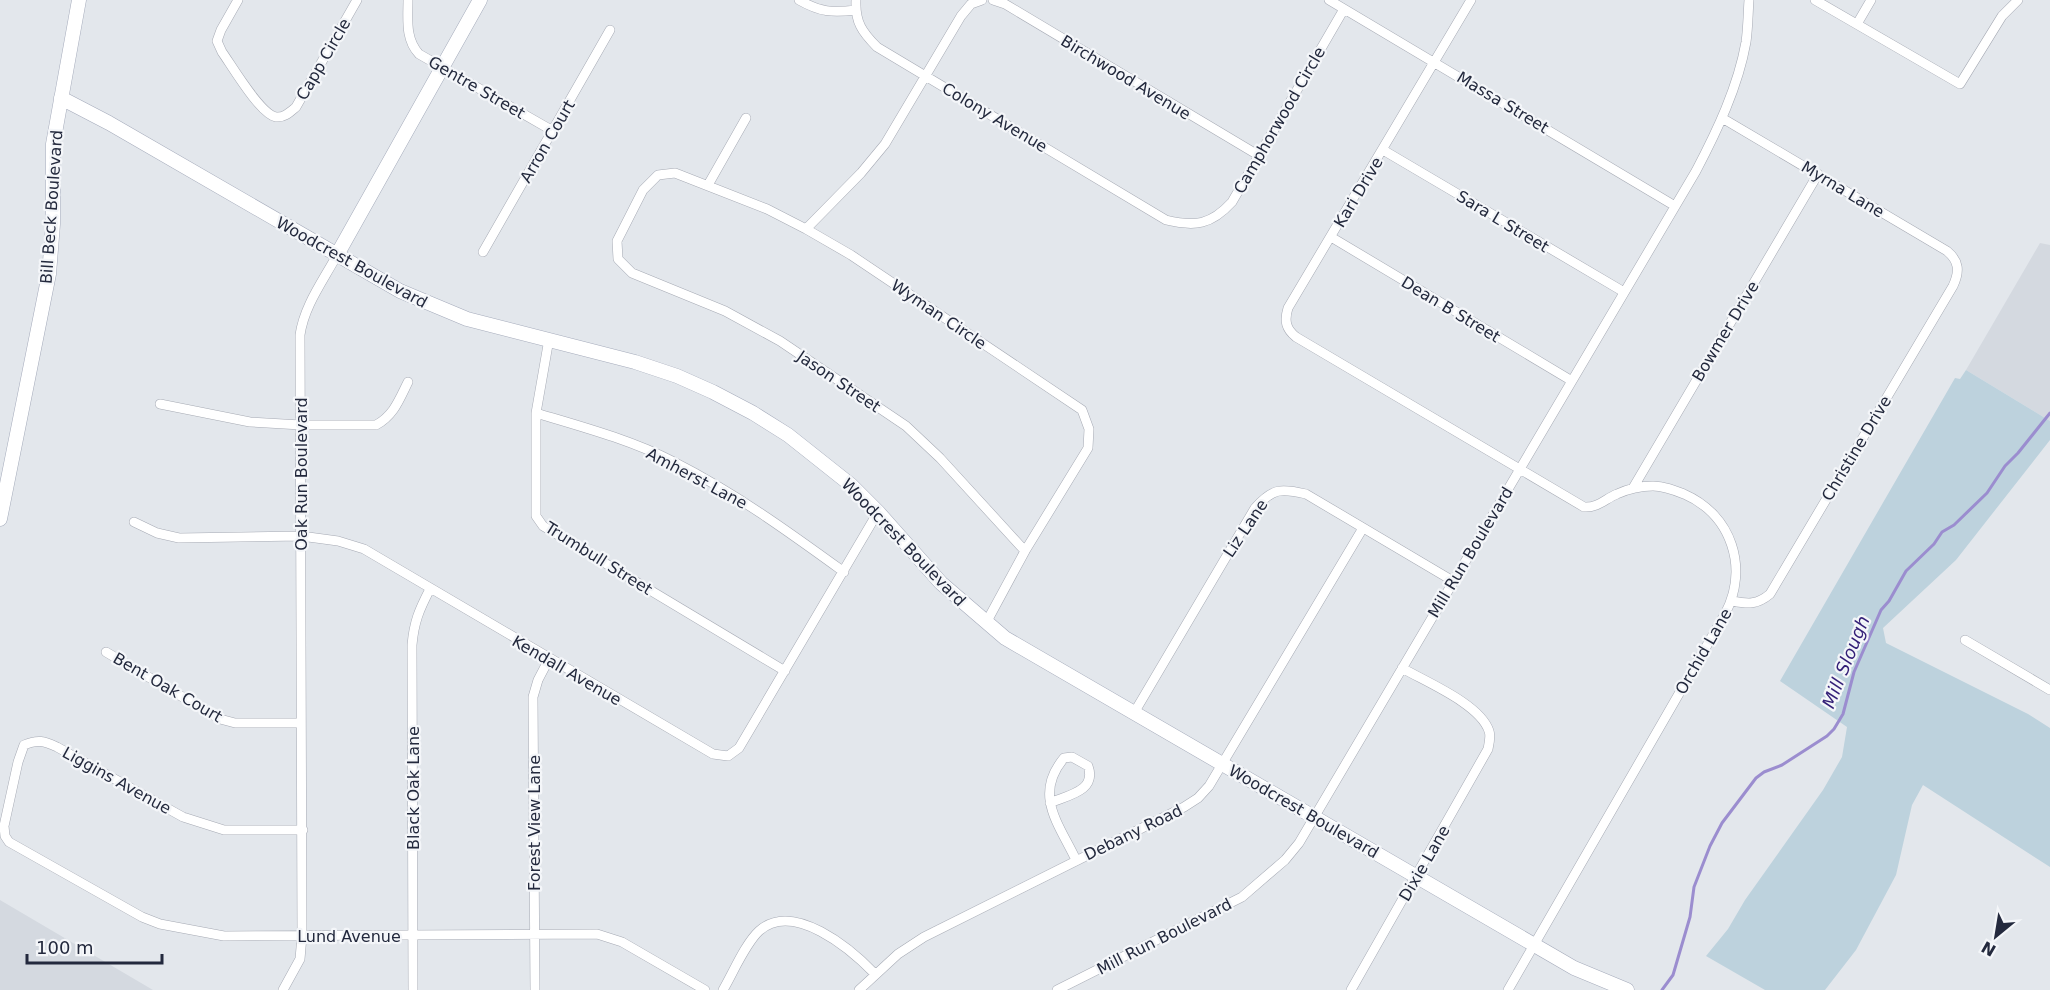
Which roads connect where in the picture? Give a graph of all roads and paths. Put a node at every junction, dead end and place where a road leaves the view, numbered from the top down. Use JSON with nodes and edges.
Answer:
{"nodes":[{"id":1,"x":79,"y":0,"type":"edge"},
{"id":2,"x":238,"y":0,"type":"edge"},
{"id":3,"x":357,"y":0,"type":"edge"},
{"id":4,"x":408,"y":0,"type":"edge"},
{"id":5,"x":480,"y":0,"type":"edge"},
{"id":6,"x":799,"y":0,"type":"edge"},
{"id":7,"x":856,"y":0,"type":"edge"},
{"id":8,"x":982,"y":0,"type":"edge"},
{"id":9,"x":993,"y":0,"type":"edge"},
{"id":10,"x":1329,"y":0,"type":"edge"},
{"id":11,"x":1471,"y":0,"type":"edge"},
{"id":12,"x":1749,"y":0,"type":"edge"},
{"id":13,"x":1815,"y":0,"type":"edge"},
{"id":14,"x":1871,"y":0,"type":"edge"},
{"id":15,"x":2018,"y":0,"type":"edge"},
{"id":16,"x":1344,"y":9,"type":"junction"},
{"id":17,"x":856,"y":10,"type":"junction"},
{"id":18,"x":1857,"y":24,"type":"junction"},
{"id":19,"x":610,"y":30,"type":"dead end"},
{"id":20,"x":1434,"y":61,"type":"junction"},
{"id":21,"x":443,"y":68,"type":"junction"},
{"id":22,"x":926,"y":76,"type":"junction"},
{"id":23,"x":61,"y":98,"type":"junction"},
{"id":24,"x":746,"y":118,"type":"dead end"},
{"id":25,"x":1722,"y":118,"type":"junction"},
{"id":26,"x":553,"y":131,"type":"junction"},
{"id":27,"x":1383,"y":150,"type":"junction"},
{"id":28,"x":1258,"y":155,"type":"junction"},
{"id":29,"x":1818,"y":174,"type":"junction"},
{"id":30,"x":708,"y":184,"type":"junction"},
{"id":31,"x":1675,"y":206,"type":"junction"},
{"id":32,"x":1206,"y":222,"type":"joint"},
{"id":33,"x":806,"y":229,"type":"junction"},
{"id":34,"x":1331,"y":237,"type":"junction"},
{"id":35,"x":483,"y":252,"type":"dead end"},
{"id":36,"x":337,"y":255,"type":"junction"},
{"id":37,"x":618,"y":259,"type":"joint"},
{"id":38,"x":1958,"y":265,"type":"joint"},
{"id":39,"x":1624,"y":292,"type":"junction"},
{"id":40,"x":1286,"y":324,"type":"joint"},
{"id":41,"x":549,"y":339,"type":"junction"},
{"id":42,"x":1572,"y":381,"type":"junction"},
{"id":43,"x":408,"y":382,"type":"dead end"},
{"id":44,"x":160,"y":404,"type":"dead end"},
{"id":45,"x":536,"y":413,"type":"junction"},
{"id":46,"x":301,"y":425,"type":"junction"},
{"id":47,"x":1520,"y":468,"type":"junction"},
{"id":48,"x":1633,"y":488,"type":"junction"},
{"id":49,"x":878,"y":512,"type":"junction"},
{"id":50,"x":0,"y":519,"type":"edge"},
{"id":51,"x":134,"y":522,"type":"dead end"},
{"id":52,"x":1363,"y":528,"type":"junction"},
{"id":53,"x":301,"y":536,"type":"junction"},
{"id":54,"x":1025,"y":551,"type":"junction"},
{"id":55,"x":843,"y":572,"type":"junction"},
{"id":56,"x":1453,"y":581,"type":"junction"},
{"id":57,"x":430,"y":589,"type":"junction"},
{"id":58,"x":1732,"y":601,"type":"junction"},
{"id":59,"x":986,"y":623,"type":"junction"},
{"id":60,"x":1965,"y":640,"type":"dead end"},
{"id":61,"x":106,"y":652,"type":"dead end"},
{"id":62,"x":549,"y":659,"type":"junction"},
{"id":63,"x":1402,"y":668,"type":"junction"},
{"id":64,"x":785,"y":670,"type":"junction"},
{"id":65,"x":2050,"y":690,"type":"edge"},
{"id":66,"x":1134,"y":713,"type":"junction"},
{"id":67,"x":301,"y":723,"type":"junction"},
{"id":68,"x":1222,"y":764,"type":"junction"},
{"id":69,"x":1050,"y":803,"type":"junction"},
{"id":70,"x":1315,"y":818,"type":"junction"},
{"id":71,"x":303,"y":830,"type":"junction"},
{"id":72,"x":5,"y":836,"type":"joint"},
{"id":73,"x":1076,"y":860,"type":"junction"},
{"id":74,"x":1416,"y":876,"type":"junction"},
{"id":75,"x":535,"y":934,"type":"junction"},
{"id":76,"x":414,"y":935,"type":"junction"},
{"id":77,"x":302,"y":936,"type":"junction"},
{"id":78,"x":1534,"y":944,"type":"junction"},
{"id":79,"x":875,"y":974,"type":"junction"},
{"id":80,"x":283,"y":990,"type":"edge"},
{"id":81,"x":414,"y":990,"type":"edge"},
{"id":82,"x":535,"y":990,"type":"edge"},
{"id":83,"x":705,"y":990,"type":"edge"},
{"id":84,"x":723,"y":990,"type":"edge"},
{"id":85,"x":859,"y":990,"type":"edge"},
{"id":86,"x":1056,"y":990,"type":"edge"},
{"id":87,"x":1350,"y":990,"type":"edge"},
{"id":88,"x":1508,"y":990,"type":"edge"},
{"id":89,"x":1627,"y":990,"type":"edge"}],
"edges":[{"from":1,"to":23,"type":"street","name":"Bill Beck Boulevard"},
{"from":2,"to":3,"type":"street","name":"Capp Circle"},
{"from":4,"to":21,"type":"street","name":"Gentre Street"},
{"from":5,"to":21,"type":"street","name":"Oak Run Boulevard"},
{"from":6,"to":17,"type":"street"},
{"from":7,"to":17,"type":"street"},
{"from":8,"to":22,"type":"street"},
{"from":9,"to":28,"type":"street","name":"Birchwood Avenue"},
{"from":10,"to":16,"type":"street","name":"Massa Street"},
{"from":11,"to":20,"type":"street","name":"Kari Drive"},
{"from":12,"to":25,"type":"street","name":"Mill Run Boulevard"},
{"from":13,"to":18,"type":"street"},
{"from":14,"to":18,"type":"street"},
{"from":15,"to":18,"type":"street"},
{"from":16,"to":20,"type":"street","name":"Massa Street"},
{"from":16,"to":28,"type":"street","name":"Camphorwood Circle"},
{"from":17,"to":22,"type":"street","name":"Colony Avenue"},
{"from":19,"to":26,"type":"street","name":"Arron Court"},
{"from":20,"to":27,"type":"street","name":"Kari Drive"},
{"from":20,"to":31,"type":"street","name":"Massa Street"},
{"from":21,"to":26,"type":"street","name":"Gentre Street"},
{"from":21,"to":36,"type":"street","name":"Oak Run Boulevard"},
{"from":22,"to":32,"type":"street","name":"Colony Avenue"},
{"from":22,"to":33,"type":"street"},
{"from":23,"to":36,"type":"street","name":"Woodcrest Boulevard"},
{"from":23,"to":50,"type":"street","name":"Bill Beck Boulevard"},
{"from":24,"to":30,"type":"street"},
{"from":25,"to":29,"type":"street","name":"Myrna Lane"},
{"from":25,"to":31,"type":"street","name":"Mill Run Boulevard"},
{"from":26,"to":35,"type":"street","name":"Arron Court"},
{"from":27,"to":34,"type":"street","name":"Kari Drive"},
{"from":27,"to":39,"type":"street","name":"Sara L Street"},
{"from":28,"to":32,"type":"street","name":"Camphorwood Circle"},
{"from":29,"to":38,"type":"street","name":"Myrna Lane"},
{"from":29,"to":48,"type":"street","name":"Bowmer Drive"},
{"from":30,"to":33,"type":"street","name":"Wyman Circle"},
{"from":30,"to":37,"type":"street","name":"Wyman Circle"},
{"from":31,"to":39,"type":"street","name":"Mill Run Boulevard"},
{"from":33,"to":54,"type":"street","name":"Wyman Circle"},
{"from":34,"to":40,"type":"street","name":"Kari Drive"},
{"from":34,"to":42,"type":"street","name":"Dean B Street"},
{"from":36,"to":41,"type":"street","name":"Woodcrest Boulevard"},
{"from":36,"to":46,"type":"street","name":"Oak Run Boulevard"},
{"from":37,"to":54,"type":"street","name":"Jason Street"},
{"from":38,"to":58,"type":"street","name":"Christine Drive"},
{"from":39,"to":42,"type":"street","name":"Mill Run Boulevard"},
{"from":40,"to":47,"type":"street","name":"Orchid Lane"},
{"from":41,"to":45,"type":"street","name":"Trumbull Street"},
{"from":41,"to":49,"type":"street","name":"Woodcrest Boulevard"},
{"from":42,"to":47,"type":"street","name":"Mill Run Boulevard"},
{"from":43,"to":46,"type":"street"},
{"from":44,"to":46,"type":"street"},
{"from":45,"to":55,"type":"street","name":"Amherst Lane"},
{"from":45,"to":64,"type":"street","name":"Trumbull Street"},
{"from":46,"to":53,"type":"street","name":"Oak Run Boulevard"},
{"from":47,"to":48,"type":"street","name":"Orchid Lane"},
{"from":47,"to":56,"type":"street","name":"Mill Run Boulevard"},
{"from":48,"to":58,"type":"street","name":"Orchid Lane"},
{"from":49,"to":55,"type":"street","name":"Kendall Avenue"},
{"from":49,"to":59,"type":"street","name":"Woodcrest Boulevard"},
{"from":51,"to":53,"type":"street","name":"Kendall Avenue"},
{"from":52,"to":56,"type":"street","name":"Liz Lane"},
{"from":52,"to":66,"type":"street","name":"Liz Lane"},
{"from":52,"to":68,"type":"street","name":"Debany Road"},
{"from":53,"to":57,"type":"street","name":"Kendall Avenue"},
{"from":53,"to":67,"type":"street","name":"Oak Run Boulevard"},
{"from":54,"to":59,"type":"street","name":"Wyman Circle"},
{"from":55,"to":64,"type":"street","name":"Kendall Avenue"},
{"from":56,"to":63,"type":"street","name":"Mill Run Boulevard"},
{"from":57,"to":62,"type":"street","name":"Kendall Avenue"},
{"from":57,"to":76,"type":"street","name":"Black Oak Lane"},
{"from":58,"to":78,"type":"street","name":"Orchid Lane"},
{"from":59,"to":66,"type":"street","name":"Woodcrest Boulevard"},
{"from":60,"to":65,"type":"street"},
{"from":61,"to":67,"type":"street","name":"Bent Oak Court"},
{"from":62,"to":64,"type":"street","name":"Kendall Avenue"},
{"from":62,"to":75,"type":"street","name":"Forest View Lane"},
{"from":63,"to":70,"type":"street","name":"Mill Run Boulevard"},
{"from":63,"to":74,"type":"street","name":"Dixie Lane"},
{"from":66,"to":68,"type":"street","name":"Woodcrest Boulevard"},
{"from":67,"to":71,"type":"street","name":"Oak Run Boulevard"},
{"from":68,"to":70,"type":"street","name":"Woodcrest Boulevard"},
{"from":68,"to":73,"type":"street","name":"Debany Road"},
{"from":69,"to":69,"type":"street"},
{"from":69,"to":73,"type":"street"},
{"from":70,"to":74,"type":"street","name":"Woodcrest Boulevard"},
{"from":70,"to":86,"type":"street","name":"Mill Run Boulevard"},
{"from":71,"to":72,"type":"street","name":"Liggins Avenue"},
{"from":71,"to":77,"type":"street","name":"Oak Run Boulevard"},
{"from":72,"to":77,"type":"street","name":"Lund Avenue"},
{"from":73,"to":79,"type":"street","name":"Debany Road"},
{"from":74,"to":78,"type":"street","name":"Woodcrest Boulevard"},
{"from":74,"to":87,"type":"street","name":"Dixie Lane"},
{"from":75,"to":76,"type":"street","name":"Lund Avenue"},
{"from":75,"to":82,"type":"street","name":"Forest View Lane"},
{"from":75,"to":83,"type":"street","name":"Lund Avenue"},
{"from":76,"to":77,"type":"street","name":"Lund Avenue"},
{"from":76,"to":81,"type":"street","name":"Black Oak Lane"},
{"from":77,"to":80,"type":"street","name":"Oak Run Boulevard"},
{"from":78,"to":88,"type":"street","name":"Orchid Lane"},
{"from":78,"to":89,"type":"street","name":"Woodcrest Boulevard"},
{"from":79,"to":84,"type":"street"},
{"from":79,"to":85,"type":"street","name":"Debany Road"}]}
